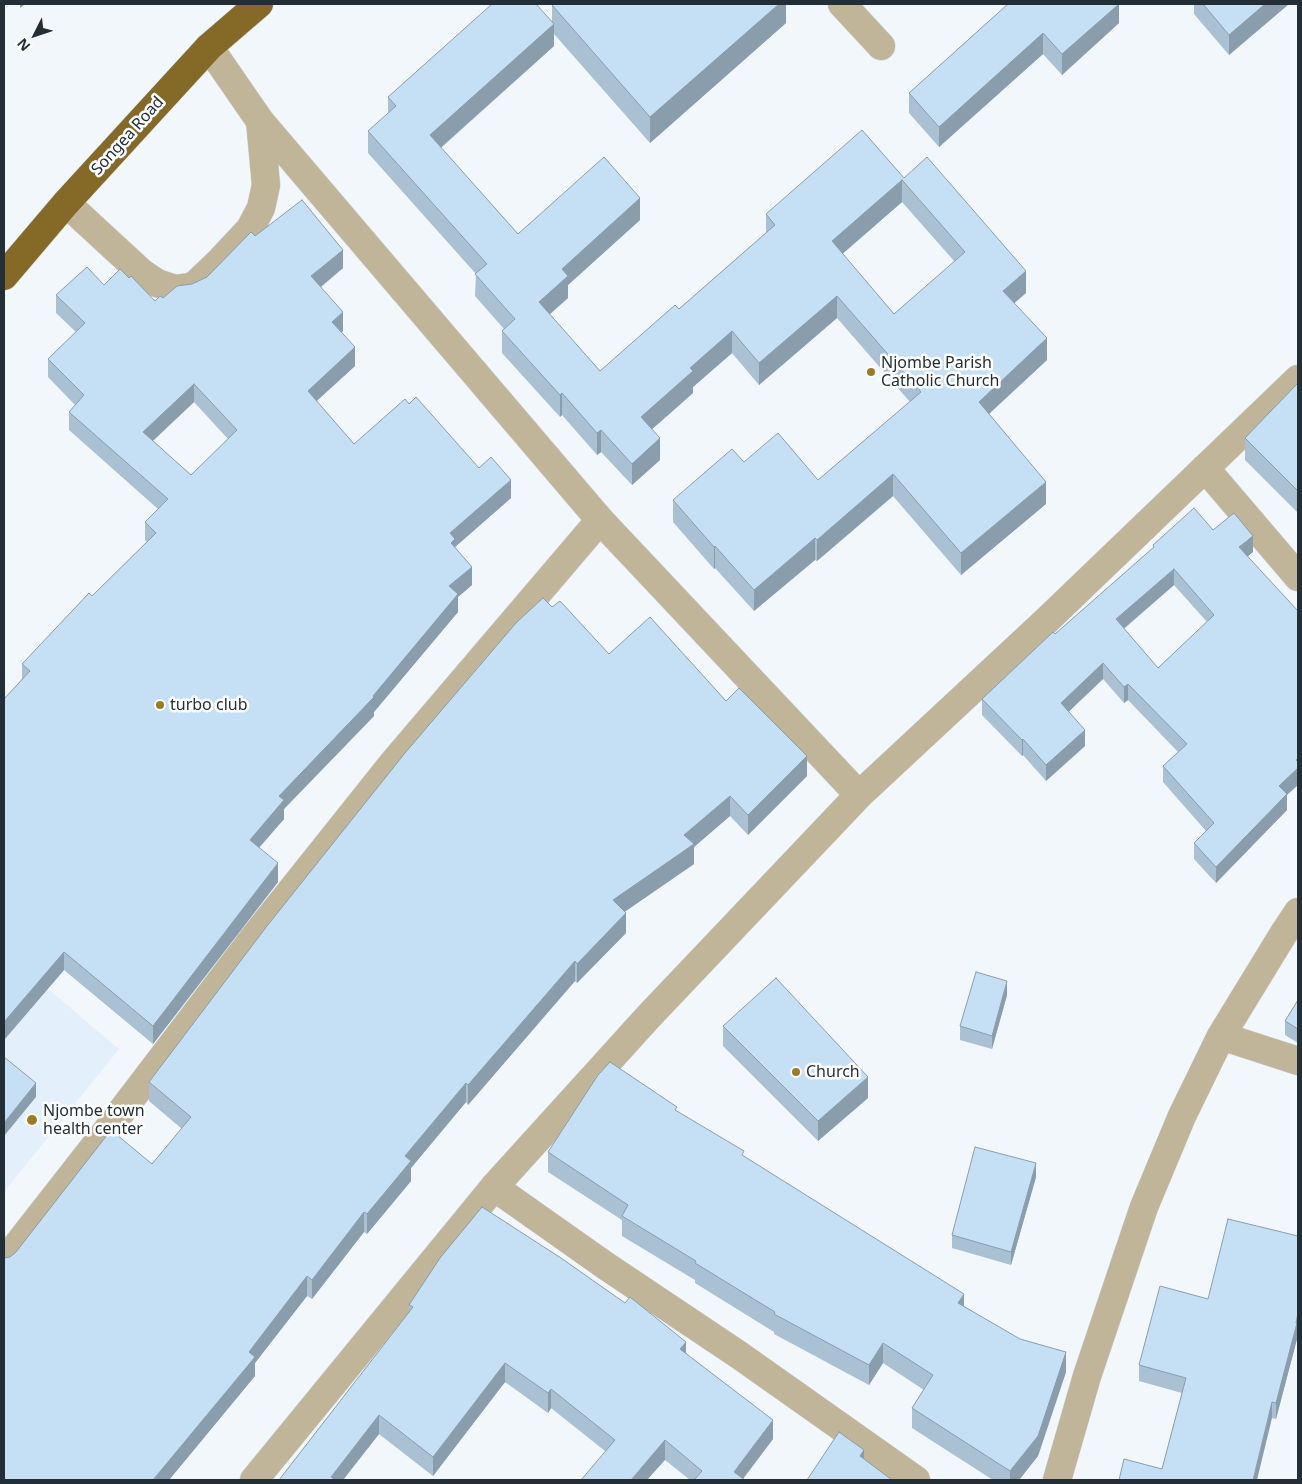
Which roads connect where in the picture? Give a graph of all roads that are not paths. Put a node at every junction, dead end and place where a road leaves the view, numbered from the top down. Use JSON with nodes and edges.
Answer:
{"nodes":[{"id":1,"x":259,"y":4,"type":"edge"},
{"id":2,"x":842,"y":4,"type":"edge"},
{"id":3,"x":882,"y":46,"type":"dead end"},
{"id":4,"x":209,"y":47,"type":"junction"},
{"id":5,"x":260,"y":121,"type":"junction"},
{"id":6,"x":66,"y":203,"type":"junction"},
{"id":7,"x":4,"y":276,"type":"edge"},
{"id":8,"x":1298,"y":379,"type":"edge"},
{"id":9,"x":1204,"y":468,"type":"junction"},
{"id":10,"x":600,"y":520,"type":"junction"},
{"id":11,"x":1298,"y":577,"type":"edge"},
{"id":12,"x":859,"y":795,"type":"junction"},
{"id":13,"x":1298,"y":912,"type":"edge"},
{"id":14,"x":1221,"y":1036,"type":"junction"},
{"id":15,"x":1298,"y":1061,"type":"edge"},
{"id":16,"x":494,"y":1187,"type":"junction"},
{"id":17,"x":4,"y":1262,"type":"edge"},
{"id":18,"x":254,"y":1480,"type":"edge"},
{"id":19,"x":916,"y":1480,"type":"edge"},
{"id":20,"x":1057,"y":1480,"type":"edge"}],
"edges":[{"from":1,"to":4,"type":"highway","name":"Songea Road"},
{"from":2,"to":3,"type":"street"},
{"from":4,"to":5,"type":"street"},
{"from":4,"to":6,"type":"highway","name":"Songea Road"},
{"from":5,"to":6,"type":"street"},
{"from":5,"to":10,"type":"street"},
{"from":6,"to":7,"type":"highway","name":"Songea Road"},
{"from":8,"to":9,"type":"street"},
{"from":9,"to":11,"type":"street"},
{"from":9,"to":12,"type":"street"},
{"from":10,"to":12,"type":"street"},
{"from":10,"to":17,"type":"street"},
{"from":12,"to":16,"type":"street"},
{"from":13,"to":14,"type":"street"},
{"from":14,"to":15,"type":"street"},
{"from":14,"to":20,"type":"street"},
{"from":16,"to":18,"type":"street"},
{"from":16,"to":19,"type":"street"}]}
